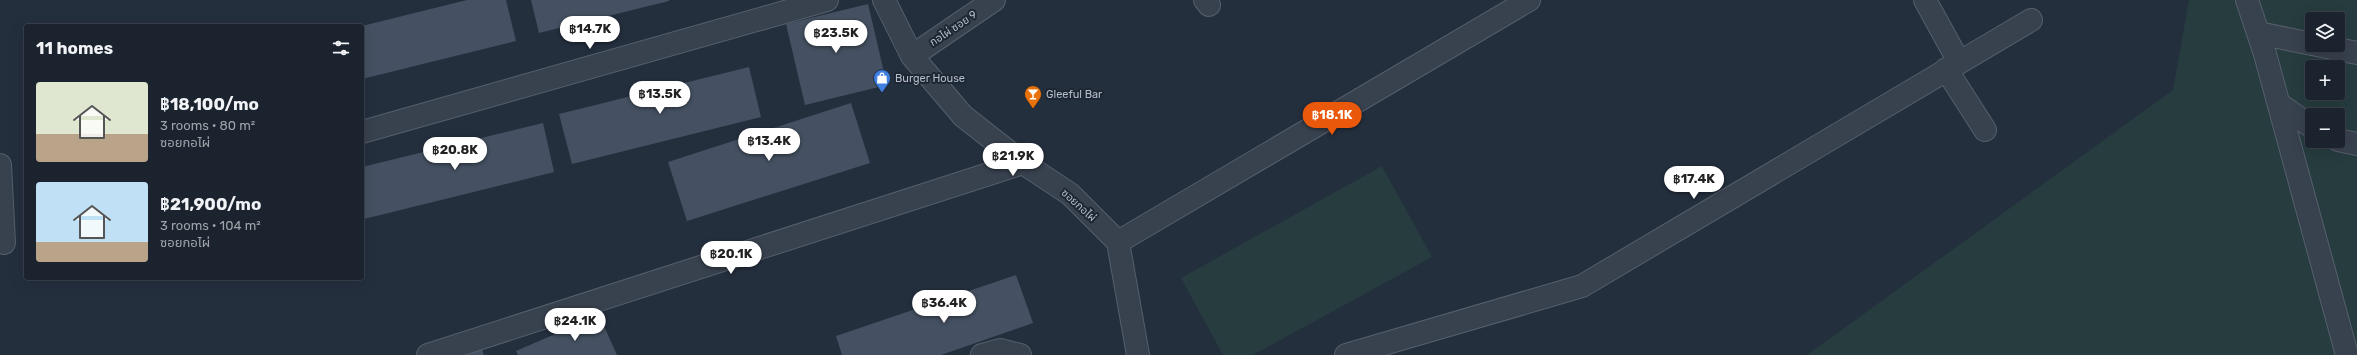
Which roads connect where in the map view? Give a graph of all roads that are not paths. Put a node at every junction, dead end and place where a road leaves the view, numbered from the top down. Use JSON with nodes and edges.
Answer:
{"nodes":[{"id":1,"x":827,"y":0,"type":"edge"},
{"id":2,"x":884,"y":0,"type":"edge"},
{"id":3,"x":994,"y":0,"type":"edge"},
{"id":4,"x":1529,"y":0,"type":"edge"},
{"id":5,"x":1924,"y":0,"type":"edge"},
{"id":6,"x":2247,"y":0,"type":"edge"},
{"id":7,"x":2031,"y":20,"type":"dead end"},
{"id":8,"x":2258,"y":33,"type":"junction"},
{"id":9,"x":2305,"y":43,"type":"edge"},
{"id":10,"x":2345,"y":51,"type":"edge"},
{"id":11,"x":2357,"y":53,"type":"edge"},
{"id":12,"x":912,"y":56,"type":"junction"},
{"id":13,"x":1952,"y":66,"type":"junction"},
{"id":14,"x":2279,"y":104,"type":"junction"},
{"id":15,"x":2305,"y":122,"type":"edge"},
{"id":16,"x":1985,"y":130,"type":"dead end"},
{"id":17,"x":364,"y":131,"type":"edge"},
{"id":18,"x":2345,"y":141,"type":"edge"},
{"id":19,"x":2357,"y":144,"type":"edge"},
{"id":20,"x":1023,"y":163,"type":"junction"},
{"id":21,"x":0,"y":166,"type":"edge"},
{"id":22,"x":1118,"y":242,"type":"junction"},
{"id":23,"x":4,"y":243,"type":"dead end"},
{"id":24,"x":428,"y":355,"type":"edge"},
{"id":25,"x":982,"y":355,"type":"edge"},
{"id":26,"x":1020,"y":355,"type":"edge"},
{"id":27,"x":1138,"y":355,"type":"edge"},
{"id":28,"x":1346,"y":355,"type":"edge"},
{"id":29,"x":2347,"y":355,"type":"edge"}],
"edges":[{"from":1,"to":17,"type":"street"},
{"from":2,"to":12,"type":"street","name":"ซอยกอไผ่"},
{"from":3,"to":12,"type":"street","name":"กอไผ่ ซอย 9"},
{"from":4,"to":22,"type":"street"},
{"from":5,"to":13,"type":"street"},
{"from":6,"to":8,"type":"street"},
{"from":7,"to":13,"type":"street"},
{"from":8,"to":9,"type":"street"},
{"from":8,"to":14,"type":"street"},
{"from":10,"to":11,"type":"street"},
{"from":12,"to":20,"type":"street","name":"ซอยกอไผ่"},
{"from":13,"to":16,"type":"street"},
{"from":13,"to":28,"type":"street"},
{"from":14,"to":15,"type":"street"},
{"from":14,"to":29,"type":"street"},
{"from":18,"to":19,"type":"street"},
{"from":20,"to":22,"type":"street","name":"ซอยกอไผ่"},
{"from":20,"to":24,"type":"street"},
{"from":21,"to":23,"type":"street"},
{"from":22,"to":27,"type":"street"},
{"from":25,"to":26,"type":"street"}]}
